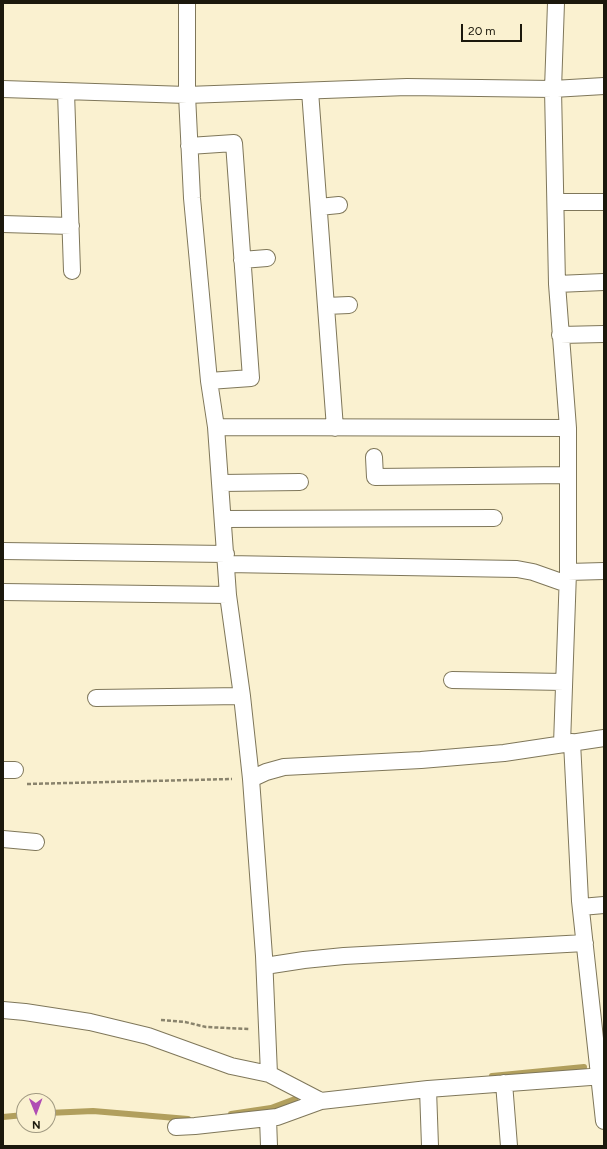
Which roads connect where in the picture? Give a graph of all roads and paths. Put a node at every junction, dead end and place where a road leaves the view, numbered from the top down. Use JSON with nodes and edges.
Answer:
{"nodes":[{"id":1,"x":187,"y":3,"type":"edge"},
{"id":2,"x":556,"y":3,"type":"edge"},
{"id":3,"x":604,"y":86,"type":"edge"},
{"id":4,"x":3,"y":89,"type":"edge"},
{"id":5,"x":554,"y":89,"type":"junction"},
{"id":6,"x":310,"y":91,"type":"junction"},
{"id":7,"x":66,"y":92,"type":"junction"},
{"id":8,"x":187,"y":95,"type":"junction"},
{"id":9,"x":189,"y":146,"type":"junction"},
{"id":10,"x":556,"y":202,"type":"junction"},
{"id":11,"x":604,"y":202,"type":"edge"},
{"id":12,"x":339,"y":205,"type":"dead end"},
{"id":13,"x":318,"y":207,"type":"junction"},
{"id":14,"x":3,"y":224,"type":"edge"},
{"id":15,"x":71,"y":226,"type":"junction"},
{"id":16,"x":267,"y":258,"type":"dead end"},
{"id":17,"x":242,"y":260,"type":"junction"},
{"id":18,"x":72,"y":271,"type":"dead end"},
{"id":19,"x":604,"y":282,"type":"edge"},
{"id":20,"x":557,"y":284,"type":"junction"},
{"id":21,"x":349,"y":305,"type":"dead end"},
{"id":22,"x":326,"y":306,"type":"junction"},
{"id":23,"x":604,"y":334,"type":"edge"},
{"id":24,"x":560,"y":336,"type":"junction"},
{"id":25,"x":209,"y":381,"type":"junction"},
{"id":26,"x":216,"y":427,"type":"junction"},
{"id":27,"x":336,"y":428,"type":"junction"},
{"id":28,"x":568,"y":428,"type":"junction"},
{"id":29,"x":374,"y":457,"type":"dead end"},
{"id":30,"x":568,"y":476,"type":"junction"},
{"id":31,"x":300,"y":482,"type":"dead end"},
{"id":32,"x":221,"y":483,"type":"junction"},
{"id":33,"x":494,"y":518,"type":"dead end"},
{"id":34,"x":223,"y":519,"type":"junction"},
{"id":35,"x":3,"y":551,"type":"edge"},
{"id":36,"x":226,"y":559,"type":"junction"},
{"id":37,"x":604,"y":571,"type":"edge"},
{"id":38,"x":567,"y":578,"type":"junction"},
{"id":39,"x":3,"y":592,"type":"edge"},
{"id":40,"x":228,"y":595,"type":"junction"},
{"id":41,"x":452,"y":680,"type":"dead end"},
{"id":42,"x":564,"y":682,"type":"junction"},
{"id":43,"x":242,"y":696,"type":"junction"},
{"id":44,"x":96,"y":698,"type":"dead end"},
{"id":45,"x":604,"y":738,"type":"edge"},
{"id":46,"x":567,"y":743,"type":"junction"},
{"id":47,"x":251,"y":779,"type":"junction"},
{"id":48,"x":26,"y":784,"type":"dead end"},
{"id":49,"x":3,"y":839,"type":"edge"},
{"id":50,"x":36,"y":842,"type":"dead end"},
{"id":51,"x":604,"y":905,"type":"edge"},
{"id":52,"x":581,"y":907,"type":"junction"},
{"id":53,"x":585,"y":943,"type":"junction"},
{"id":54,"x":265,"y":966,"type":"junction"},
{"id":55,"x":3,"y":1010,"type":"edge"},
{"id":56,"x":158,"y":1019,"type":"dead end"},
{"id":57,"x":268,"y":1029,"type":"junction"},
{"id":58,"x":268,"y":1074,"type":"junction"},
{"id":59,"x":601,"y":1077,"type":"edge"},
{"id":60,"x":504,"y":1083,"type":"junction"},
{"id":61,"x":428,"y":1090,"type":"junction"},
{"id":62,"x":321,"y":1101,"type":"junction"},
{"id":63,"x":268,"y":1118,"type":"junction"},
{"id":64,"x":604,"y":1121,"type":"edge"},
{"id":65,"x":176,"y":1127,"type":"dead end"},
{"id":66,"x":269,"y":1146,"type":"edge"},
{"id":67,"x":430,"y":1146,"type":"edge"},
{"id":68,"x":509,"y":1146,"type":"edge"}],
"edges":[{"from":1,"to":8,"type":"street"},
{"from":2,"to":5,"type":"street"},
{"from":3,"to":5,"type":"street"},
{"from":4,"to":7,"type":"street"},
{"from":5,"to":6,"type":"street"},
{"from":5,"to":10,"type":"street"},
{"from":6,"to":8,"type":"street"},
{"from":6,"to":13,"type":"street"},
{"from":7,"to":8,"type":"street"},
{"from":7,"to":15,"type":"street"},
{"from":8,"to":9,"type":"street"},
{"from":9,"to":17,"type":"street"},
{"from":9,"to":25,"type":"street"},
{"from":10,"to":11,"type":"street"},
{"from":10,"to":20,"type":"street"},
{"from":12,"to":13,"type":"street"},
{"from":13,"to":22,"type":"street"},
{"from":14,"to":15,"type":"street"},
{"from":15,"to":18,"type":"street"},
{"from":16,"to":17,"type":"street"},
{"from":17,"to":25,"type":"street"},
{"from":19,"to":20,"type":"street"},
{"from":20,"to":24,"type":"street"},
{"from":21,"to":22,"type":"street"},
{"from":22,"to":27,"type":"street"},
{"from":23,"to":24,"type":"street"},
{"from":24,"to":28,"type":"street"},
{"from":25,"to":26,"type":"street"},
{"from":26,"to":27,"type":"street"},
{"from":26,"to":32,"type":"street"},
{"from":27,"to":28,"type":"street"},
{"from":28,"to":30,"type":"street"},
{"from":29,"to":30,"type":"street"},
{"from":30,"to":38,"type":"street"},
{"from":31,"to":32,"type":"street"},
{"from":32,"to":34,"type":"street"},
{"from":33,"to":34,"type":"street"},
{"from":34,"to":36,"type":"street"},
{"from":35,"to":36,"type":"street"},
{"from":36,"to":38,"type":"street"},
{"from":36,"to":40,"type":"street"},
{"from":37,"to":38,"type":"street"},
{"from":38,"to":42,"type":"street"},
{"from":39,"to":40,"type":"street"},
{"from":40,"to":43,"type":"street"},
{"from":41,"to":42,"type":"street"},
{"from":42,"to":46,"type":"street"},
{"from":43,"to":44,"type":"street"},
{"from":43,"to":47,"type":"street"},
{"from":45,"to":46,"type":"street"},
{"from":46,"to":47,"type":"street"},
{"from":46,"to":52,"type":"street"},
{"from":47,"to":48,"type":"path"},
{"from":47,"to":54,"type":"street"},
{"from":49,"to":50,"type":"street"},
{"from":51,"to":52,"type":"street"},
{"from":52,"to":53,"type":"street"},
{"from":53,"to":54,"type":"street"},
{"from":53,"to":59,"type":"street"},
{"from":54,"to":57,"type":"street"},
{"from":55,"to":58,"type":"street"},
{"from":56,"to":57,"type":"path"},
{"from":57,"to":58,"type":"street"},
{"from":58,"to":62,"type":"street"},
{"from":59,"to":60,"type":"street"},
{"from":59,"to":64,"type":"street"},
{"from":60,"to":61,"type":"street"},
{"from":60,"to":68,"type":"street"},
{"from":61,"to":62,"type":"street"},
{"from":61,"to":67,"type":"street"},
{"from":62,"to":63,"type":"street"},
{"from":63,"to":65,"type":"street"},
{"from":63,"to":66,"type":"street"}]}
